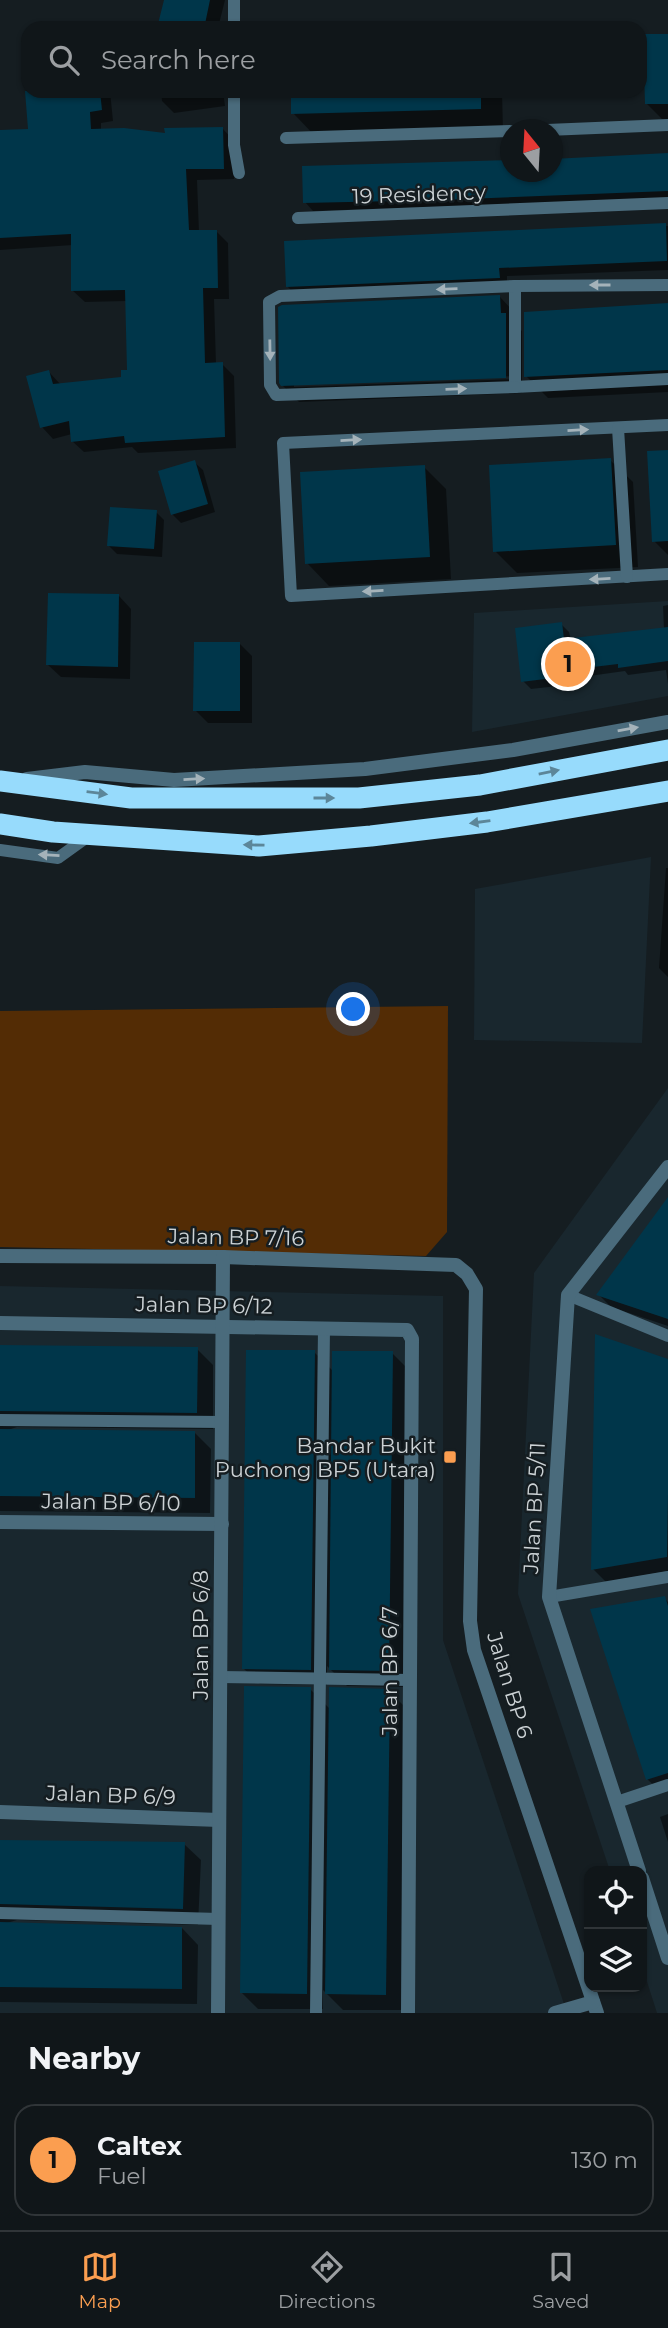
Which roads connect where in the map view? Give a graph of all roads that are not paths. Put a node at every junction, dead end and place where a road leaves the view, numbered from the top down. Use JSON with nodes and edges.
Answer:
{"nodes":[{"id":1,"x":234,"y":0,"type":"edge"},
{"id":2,"x":234,"y":21,"type":"edge"},
{"id":3,"x":234,"y":98,"type":"edge"},
{"id":4,"x":668,"y":125,"type":"edge"},
{"id":5,"x":563,"y":129,"type":"edge"},
{"id":6,"x":500,"y":131,"type":"edge"},
{"id":7,"x":286,"y":138,"type":"dead end"},
{"id":8,"x":239,"y":173,"type":"dead end"},
{"id":9,"x":668,"y":203,"type":"edge"},
{"id":10,"x":298,"y":218,"type":"dead end"},
{"id":11,"x":668,"y":285,"type":"edge"},
{"id":12,"x":515,"y":286,"type":"junction"},
{"id":13,"x":668,"y":379,"type":"edge"},
{"id":14,"x":515,"y":387,"type":"junction"},
{"id":15,"x":668,"y":425,"type":"edge"},
{"id":16,"x":618,"y":428,"type":"junction"},
{"id":17,"x":668,"y":574,"type":"edge"},
{"id":18,"x":627,"y":577,"type":"junction"},
{"id":19,"x":668,"y":722,"type":"edge"},
{"id":20,"x":668,"y":750,"type":"edge"},
{"id":21,"x":2,"y":781,"type":"edge"},
{"id":22,"x":668,"y":791,"type":"edge"},
{"id":23,"x":0,"y":824,"type":"edge"},
{"id":24,"x":90,"y":835,"type":"junction"},
{"id":25,"x":0,"y":850,"type":"edge"},
{"id":26,"x":668,"y":1167,"type":"edge"},
{"id":27,"x":0,"y":1256,"type":"edge"},
{"id":28,"x":223,"y":1257,"type":"junction"},
{"id":29,"x":467,"y":1274,"type":"joint"},
{"id":30,"x":568,"y":1295,"type":"junction"},
{"id":31,"x":0,"y":1323,"type":"edge"},
{"id":32,"x":223,"y":1327,"type":"junction"},
{"id":33,"x":324,"y":1328,"type":"junction"},
{"id":34,"x":407,"y":1330,"type":"joint"},
{"id":35,"x":668,"y":1336,"type":"edge"},
{"id":36,"x":0,"y":1420,"type":"edge"},
{"id":37,"x":222,"y":1422,"type":"junction"},
{"id":38,"x":0,"y":1522,"type":"edge"},
{"id":39,"x":222,"y":1524,"type":"junction"},
{"id":40,"x":668,"y":1577,"type":"edge"},
{"id":41,"x":550,"y":1597,"type":"junction"},
{"id":42,"x":220,"y":1677,"type":"junction"},
{"id":43,"x":320,"y":1679,"type":"junction"},
{"id":44,"x":410,"y":1680,"type":"junction"},
{"id":45,"x":668,"y":1785,"type":"edge"},
{"id":46,"x":617,"y":1802,"type":"junction"},
{"id":47,"x":0,"y":1812,"type":"edge"},
{"id":48,"x":219,"y":1821,"type":"junction"},
{"id":49,"x":637,"y":1866,"type":"edge"},
{"id":50,"x":647,"y":1893,"type":"edge"},
{"id":51,"x":0,"y":1913,"type":"edge"},
{"id":52,"x":219,"y":1919,"type":"junction"},
{"id":53,"x":668,"y":1958,"type":"edge"},
{"id":54,"x":595,"y":2008,"type":"edge"},
{"id":55,"x":218,"y":2013,"type":"edge"},
{"id":56,"x":316,"y":2013,"type":"edge"},
{"id":57,"x":408,"y":2013,"type":"edge"},
{"id":58,"x":555,"y":2013,"type":"edge"}],
"edges":[{"from":1,"to":2,"type":"lane"},
{"from":3,"to":8,"type":"lane"},
{"from":4,"to":5,"type":"lane"},
{"from":6,"to":7,"type":"lane"},
{"from":9,"to":10,"type":"lane","name":"19 Residency"},
{"from":11,"to":12,"type":"lane","one_way":true},
{"from":12,"to":14,"type":"lane"},
{"from":12,"to":14,"type":"lane","one_way":true},
{"from":13,"to":14,"type":"lane"},
{"from":15,"to":16,"type":"lane"},
{"from":16,"to":18,"type":"lane"},
{"from":18,"to":16,"type":"lane","one_way":true},
{"from":17,"to":18,"type":"lane"},
{"from":21,"to":19,"type":"street","one_way":true},
{"from":21,"to":20,"type":"highway","one_way":true},
{"from":22,"to":24,"type":"highway","one_way":true},
{"from":23,"to":24,"type":"highway"},
{"from":24,"to":25,"type":"lane","one_way":true},
{"from":26,"to":30,"type":"street"},
{"from":27,"to":28,"type":"street","name":"Jalan BP 7/16"},
{"from":28,"to":29,"type":"street","name":"Jalan BP 7/16"},
{"from":28,"to":32,"type":"street","name":"Jalan BP 6/8"},
{"from":29,"to":54,"type":"street","name":"Jalan BP 6"},
{"from":30,"to":35,"type":"lane"},
{"from":30,"to":41,"type":"street","name":"Jalan BP 5/11"},
{"from":31,"to":32,"type":"street","name":"Jalan BP 6/12"},
{"from":32,"to":33,"type":"street","name":"Jalan BP 6/12"},
{"from":32,"to":37,"type":"street","name":"Jalan BP 6/8"},
{"from":33,"to":34,"type":"street","name":"Jalan BP 6/12"},
{"from":33,"to":43,"type":"lane"},
{"from":34,"to":44,"type":"street","name":"Jalan BP 6/7"},
{"from":36,"to":37,"type":"lane"},
{"from":37,"to":39,"type":"street","name":"Jalan BP 6/8"},
{"from":38,"to":39,"type":"street","name":"Jalan BP 6/10"},
{"from":39,"to":42,"type":"street","name":"Jalan BP 6/8"},
{"from":40,"to":41,"type":"lane"},
{"from":41,"to":46,"type":"street","name":"Jalan BP 5/11"},
{"from":42,"to":43,"type":"lane"},
{"from":42,"to":48,"type":"street","name":"Jalan BP 6/8"},
{"from":43,"to":44,"type":"lane"},
{"from":43,"to":56,"type":"lane"},
{"from":44,"to":57,"type":"street","name":"Jalan BP 6/7"},
{"from":45,"to":46,"type":"lane"},
{"from":46,"to":49,"type":"street","name":"Jalan BP 5/11"},
{"from":47,"to":48,"type":"street","name":"Jalan BP 6/9"},
{"from":48,"to":52,"type":"street","name":"Jalan BP 6/8"},
{"from":50,"to":53,"type":"street"},
{"from":51,"to":52,"type":"lane"},
{"from":52,"to":55,"type":"street","name":"Jalan BP 6/8"},
{"from":54,"to":58,"type":"street"}]}
